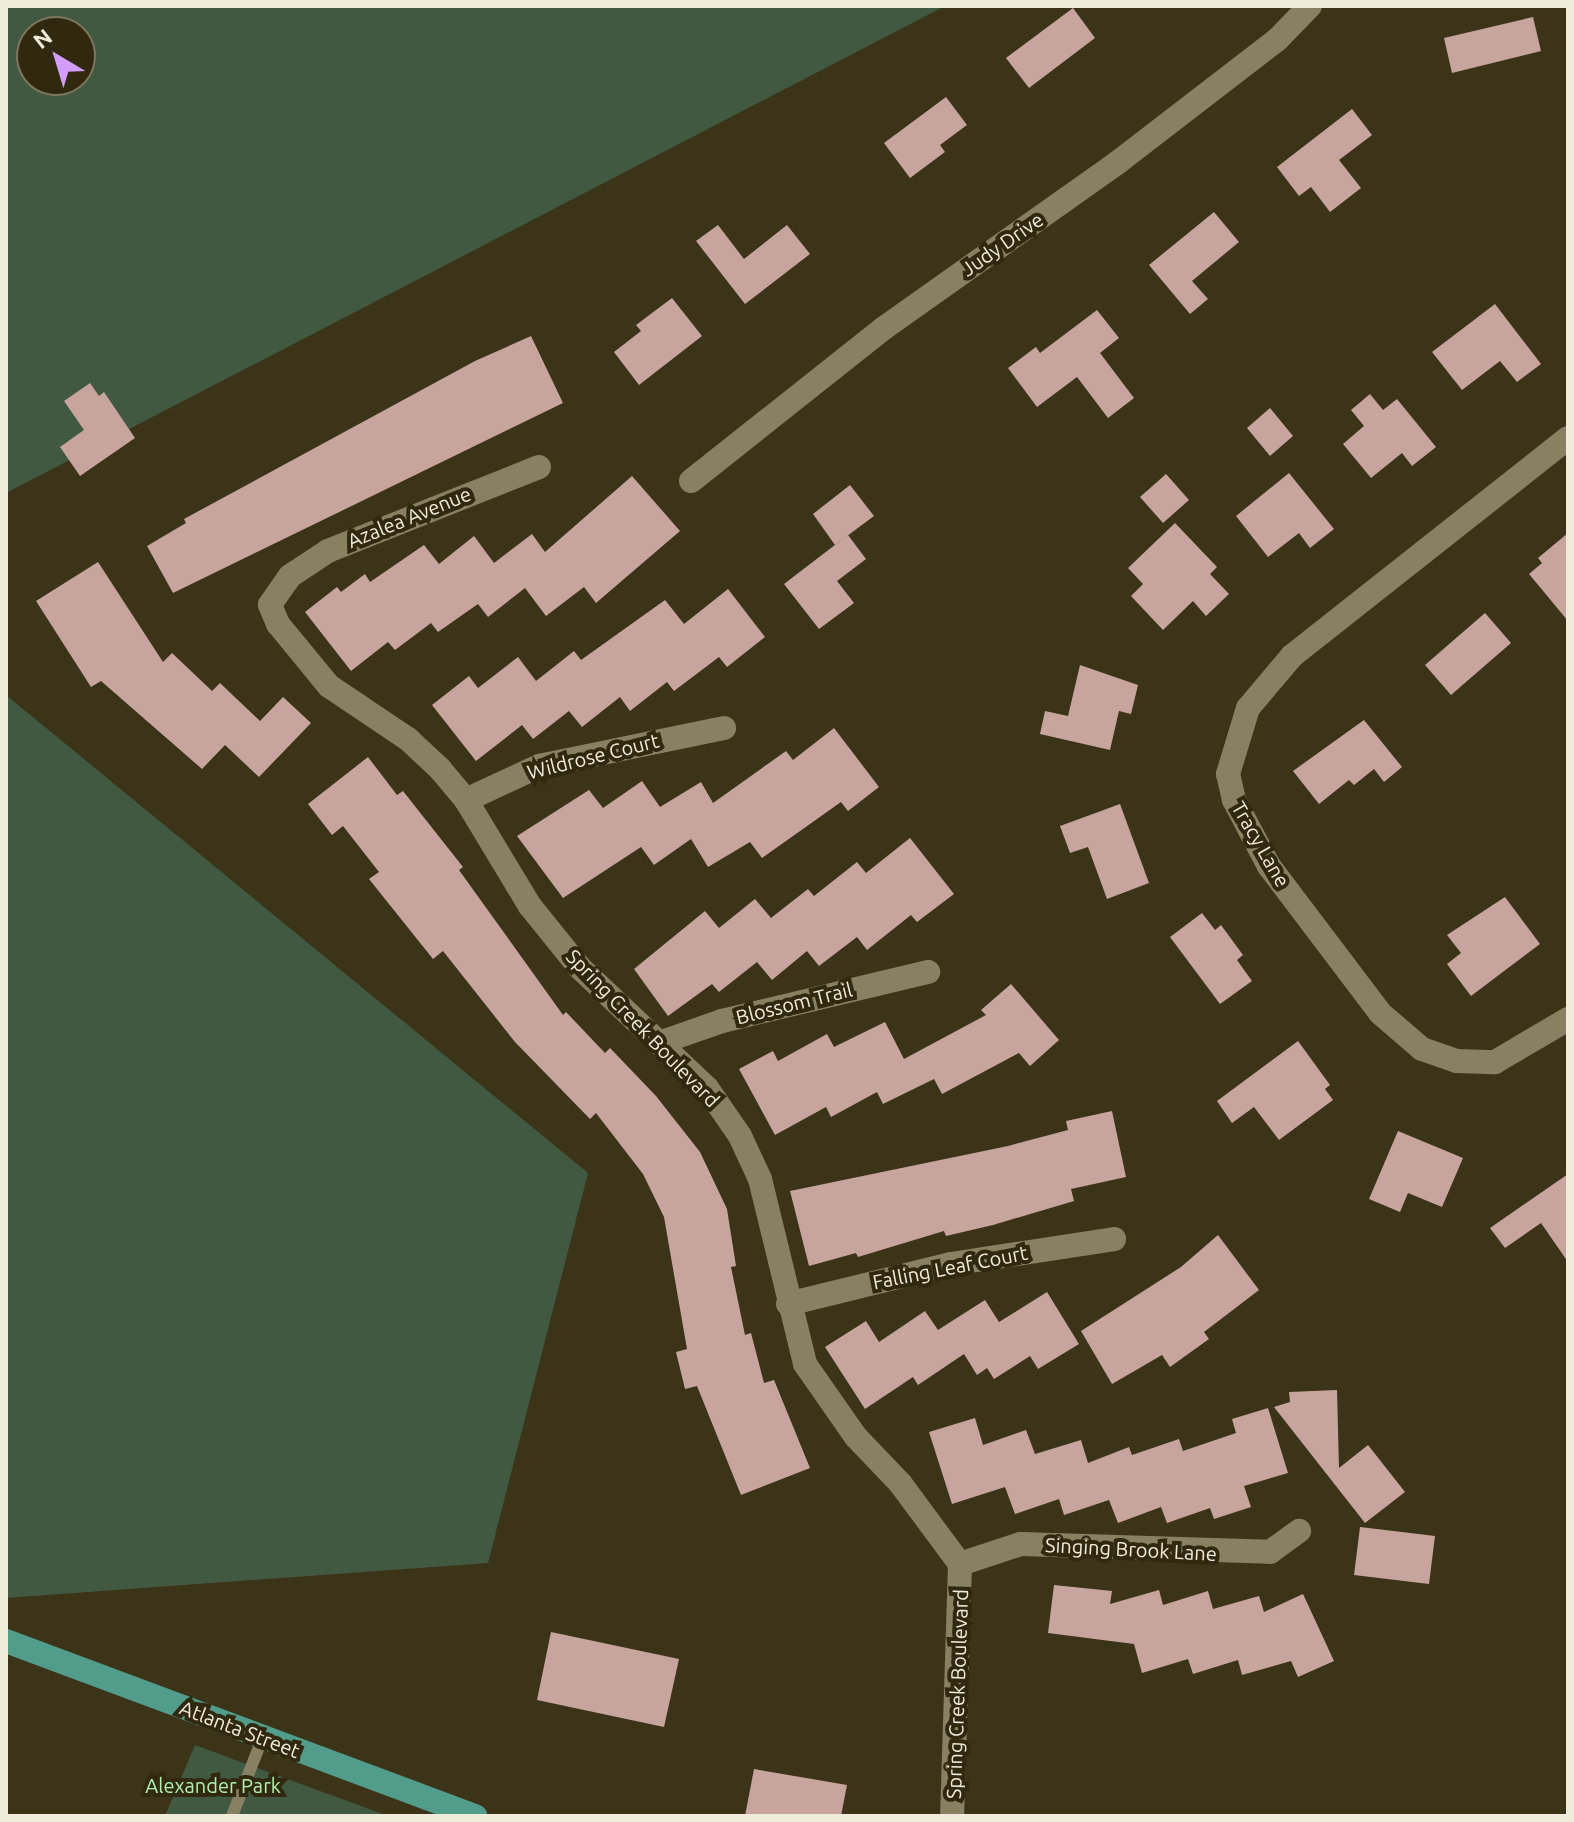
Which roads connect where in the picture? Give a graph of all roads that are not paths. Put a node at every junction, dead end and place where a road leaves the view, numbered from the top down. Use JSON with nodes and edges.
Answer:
{"nodes":[{"id":1,"x":1310,"y":6,"type":"edge"},
{"id":2,"x":1568,"y":438,"type":"edge"},
{"id":3,"x":539,"y":467,"type":"dead end"},
{"id":4,"x":691,"y":481,"type":"dead end"},
{"id":5,"x":286,"y":580,"type":"joint"},
{"id":6,"x":724,"y":728,"type":"dead end"},
{"id":7,"x":466,"y":800,"type":"junction"},
{"id":8,"x":928,"y":972,"type":"dead end"},
{"id":9,"x":1568,"y":1019,"type":"edge"},
{"id":10,"x":662,"y":1042,"type":"junction"},
{"id":11,"x":1114,"y":1239,"type":"dead end"},
{"id":12,"x":788,"y":1304,"type":"junction"},
{"id":13,"x":1299,"y":1531,"type":"dead end"},
{"id":14,"x":960,"y":1564,"type":"junction"},
{"id":15,"x":6,"y":1641,"type":"edge"},
{"id":16,"x":263,"y":1737,"type":"junction"},
{"id":17,"x":232,"y":1816,"type":"edge"},
{"id":18,"x":475,"y":1816,"type":"edge"},
{"id":19,"x":952,"y":1816,"type":"edge"}],
"edges":[{"from":1,"to":4,"type":"street","name":"Judy Drive"},
{"from":2,"to":9,"type":"street","name":"Tracy Lane"},
{"from":3,"to":5,"type":"street","name":"Azalea Avenue"},
{"from":5,"to":7,"type":"street","name":"Spring Creek Boulevard"},
{"from":6,"to":7,"type":"street","name":"Wildrose Court"},
{"from":7,"to":10,"type":"street","name":"Spring Creek Boulevard"},
{"from":8,"to":10,"type":"street","name":"Blossom Trail"},
{"from":10,"to":12,"type":"street","name":"Spring Creek Boulevard"},
{"from":11,"to":12,"type":"street","name":"Falling Leaf Court"},
{"from":12,"to":14,"type":"street","name":"Spring Creek Boulevard"},
{"from":13,"to":14,"type":"street","name":"Singing Brook Lane"},
{"from":14,"to":19,"type":"street","name":"Spring Creek Boulevard"},
{"from":15,"to":16,"type":"main road","name":"Atlanta Street"},
{"from":16,"to":17,"type":"lane"},
{"from":16,"to":18,"type":"main road","name":"Atlanta Street"}]}
